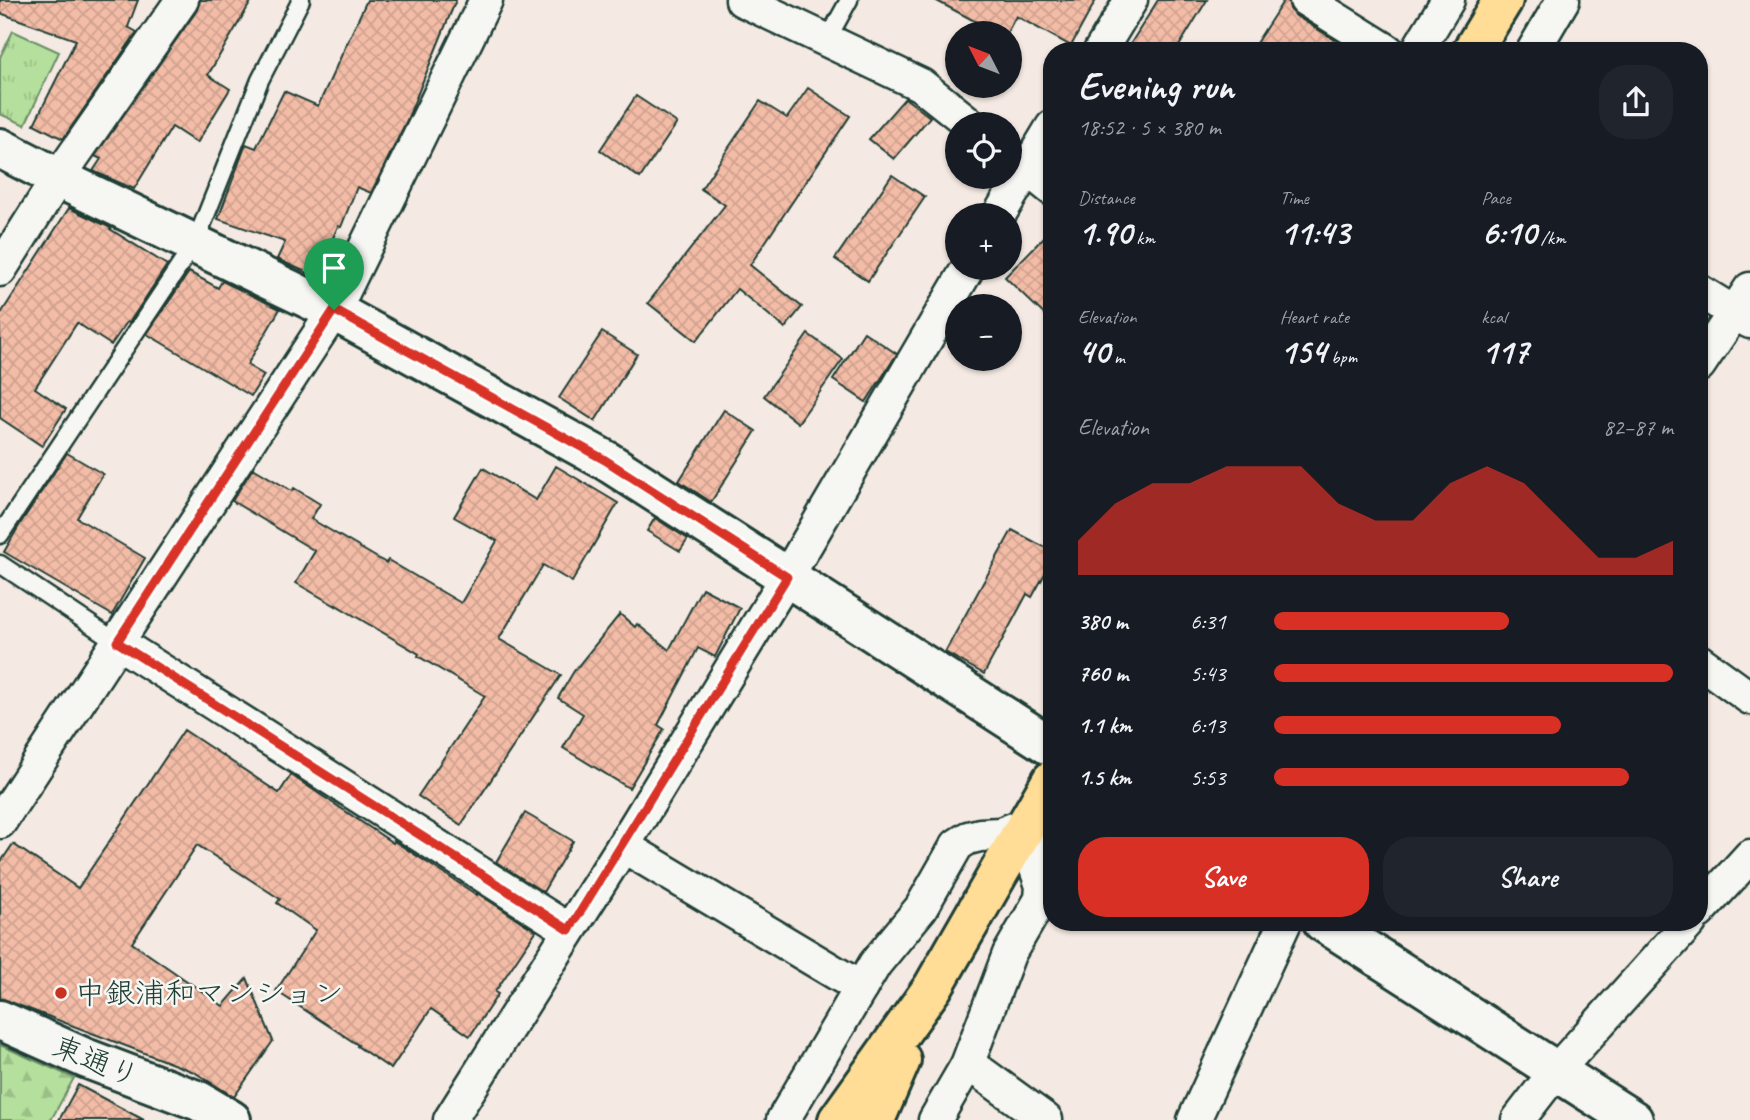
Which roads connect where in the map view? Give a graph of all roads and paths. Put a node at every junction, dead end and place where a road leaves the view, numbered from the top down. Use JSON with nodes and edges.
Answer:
{"nodes":[{"id":1,"x":182,"y":0,"type":"edge"},
{"id":2,"x":301,"y":0,"type":"edge"},
{"id":3,"x":486,"y":0,"type":"edge"},
{"id":4,"x":742,"y":0,"type":"edge"},
{"id":5,"x":849,"y":0,"type":"edge"},
{"id":6,"x":1131,"y":0,"type":"edge"},
{"id":7,"x":1306,"y":0,"type":"edge"},
{"id":8,"x":1448,"y":0,"type":"edge"},
{"id":9,"x":1503,"y":0,"type":"edge"},
{"id":10,"x":1563,"y":0,"type":"edge"},
{"id":11,"x":827,"y":40,"type":"junction"},
{"id":12,"x":1105,"y":42,"type":"edge"},
{"id":13,"x":1374,"y":42,"type":"edge"},
{"id":14,"x":1422,"y":42,"type":"edge"},
{"id":15,"x":1477,"y":42,"type":"edge"},
{"id":16,"x":1538,"y":42,"type":"edge"},
{"id":17,"x":955,"y":112,"type":"edge"},
{"id":18,"x":1043,"y":136,"type":"edge"},
{"id":19,"x":0,"y":148,"type":"edge"},
{"id":20,"x":1022,"y":158,"type":"edge"},
{"id":21,"x":1022,"y":165,"type":"edge"},
{"id":22,"x":58,"y":178,"type":"junction"},
{"id":23,"x":1043,"y":182,"type":"edge"},
{"id":24,"x":195,"y":243,"type":"junction"},
{"id":25,"x":0,"y":270,"type":"edge"},
{"id":26,"x":961,"y":280,"type":"edge"},
{"id":27,"x":1708,"y":294,"type":"edge"},
{"id":28,"x":1745,"y":308,"type":"edge"},
{"id":29,"x":334,"y":310,"type":"junction"},
{"id":30,"x":1708,"y":354,"type":"edge"},
{"id":31,"x":0,"y":535,"type":"edge"},
{"id":32,"x":0,"y":564,"type":"edge"},
{"id":33,"x":787,"y":577,"type":"junction"},
{"id":34,"x":117,"y":642,"type":"junction"},
{"id":35,"x":1708,"y":668,"type":"edge"},
{"id":36,"x":1750,"y":698,"type":"edge"},
{"id":37,"x":1043,"y":741,"type":"edge"},
{"id":38,"x":1043,"y":796,"type":"edge"},
{"id":39,"x":0,"y":822,"type":"edge"},
{"id":40,"x":1027,"y":824,"type":"junction"},
{"id":41,"x":622,"y":846,"type":"junction"},
{"id":42,"x":1750,"y":856,"type":"edge"},
{"id":43,"x":1708,"y":902,"type":"edge"},
{"id":44,"x":569,"y":930,"type":"junction"},
{"id":45,"x":1281,"y":931,"type":"edge"},
{"id":46,"x":1337,"y":931,"type":"edge"},
{"id":47,"x":1682,"y":931,"type":"edge"},
{"id":48,"x":933,"y":987,"type":"junction"},
{"id":49,"x":861,"y":988,"type":"junction"},
{"id":50,"x":0,"y":1020,"type":"edge"},
{"id":51,"x":967,"y":1065,"type":"junction"},
{"id":52,"x":1556,"y":1071,"type":"junction"},
{"id":53,"x":231,"y":1120,"type":"edge"},
{"id":54,"x":450,"y":1120,"type":"edge"},
{"id":55,"x":783,"y":1120,"type":"edge"},
{"id":56,"x":838,"y":1120,"type":"edge"},
{"id":57,"x":874,"y":1120,"type":"edge"},
{"id":58,"x":936,"y":1120,"type":"edge"},
{"id":59,"x":1046,"y":1120,"type":"edge"},
{"id":60,"x":1194,"y":1120,"type":"edge"},
{"id":61,"x":1518,"y":1120,"type":"edge"},
{"id":62,"x":1633,"y":1120,"type":"edge"}],
"edges":[{"from":1,"to":22,"type":"street"},
{"from":2,"to":24,"type":"lane"},
{"from":3,"to":29,"type":"street"},
{"from":4,"to":11,"type":"street"},
{"from":5,"to":11,"type":"lane"},
{"from":6,"to":12,"type":"street"},
{"from":7,"to":13,"type":"street"},
{"from":8,"to":14,"type":"street"},
{"from":9,"to":15,"type":"highway"},
{"from":10,"to":16,"type":"street"},
{"from":11,"to":17,"type":"street"},
{"from":18,"to":20,"type":"street"},
{"from":19,"to":22,"type":"street"},
{"from":21,"to":23,"type":"street"},
{"from":22,"to":24,"type":"street"},
{"from":22,"to":25,"type":"street"},
{"from":24,"to":29,"type":"street"},
{"from":24,"to":31,"type":"lane"},
{"from":26,"to":33,"type":"street"},
{"from":27,"to":28,"type":"street"},
{"from":28,"to":30,"type":"street"},
{"from":29,"to":33,"type":"street"},
{"from":29,"to":34,"type":"street"},
{"from":32,"to":34,"type":"lane"},
{"from":33,"to":37,"type":"street"},
{"from":33,"to":41,"type":"street"},
{"from":34,"to":39,"type":"street"},
{"from":34,"to":44,"type":"street"},
{"from":35,"to":36,"type":"street"},
{"from":38,"to":40,"type":"highway"},
{"from":40,"to":48,"type":"highway"},
{"from":40,"to":49,"type":"street"},
{"from":40,"to":51,"type":"street"},
{"from":41,"to":44,"type":"street"},
{"from":41,"to":49,"type":"street"},
{"from":42,"to":43,"type":"street"},
{"from":44,"to":54,"type":"street"},
{"from":45,"to":60,"type":"street"},
{"from":46,"to":52,"type":"street"},
{"from":47,"to":52,"type":"street"},
{"from":48,"to":56,"type":"highway"},
{"from":48,"to":57,"type":"highway"},
{"from":49,"to":55,"type":"street"},
{"from":50,"to":53,"type":"street","name":"東通り"},
{"from":51,"to":58,"type":"street"},
{"from":51,"to":59,"type":"street"},
{"from":52,"to":61,"type":"street"},
{"from":52,"to":62,"type":"street"}]}
